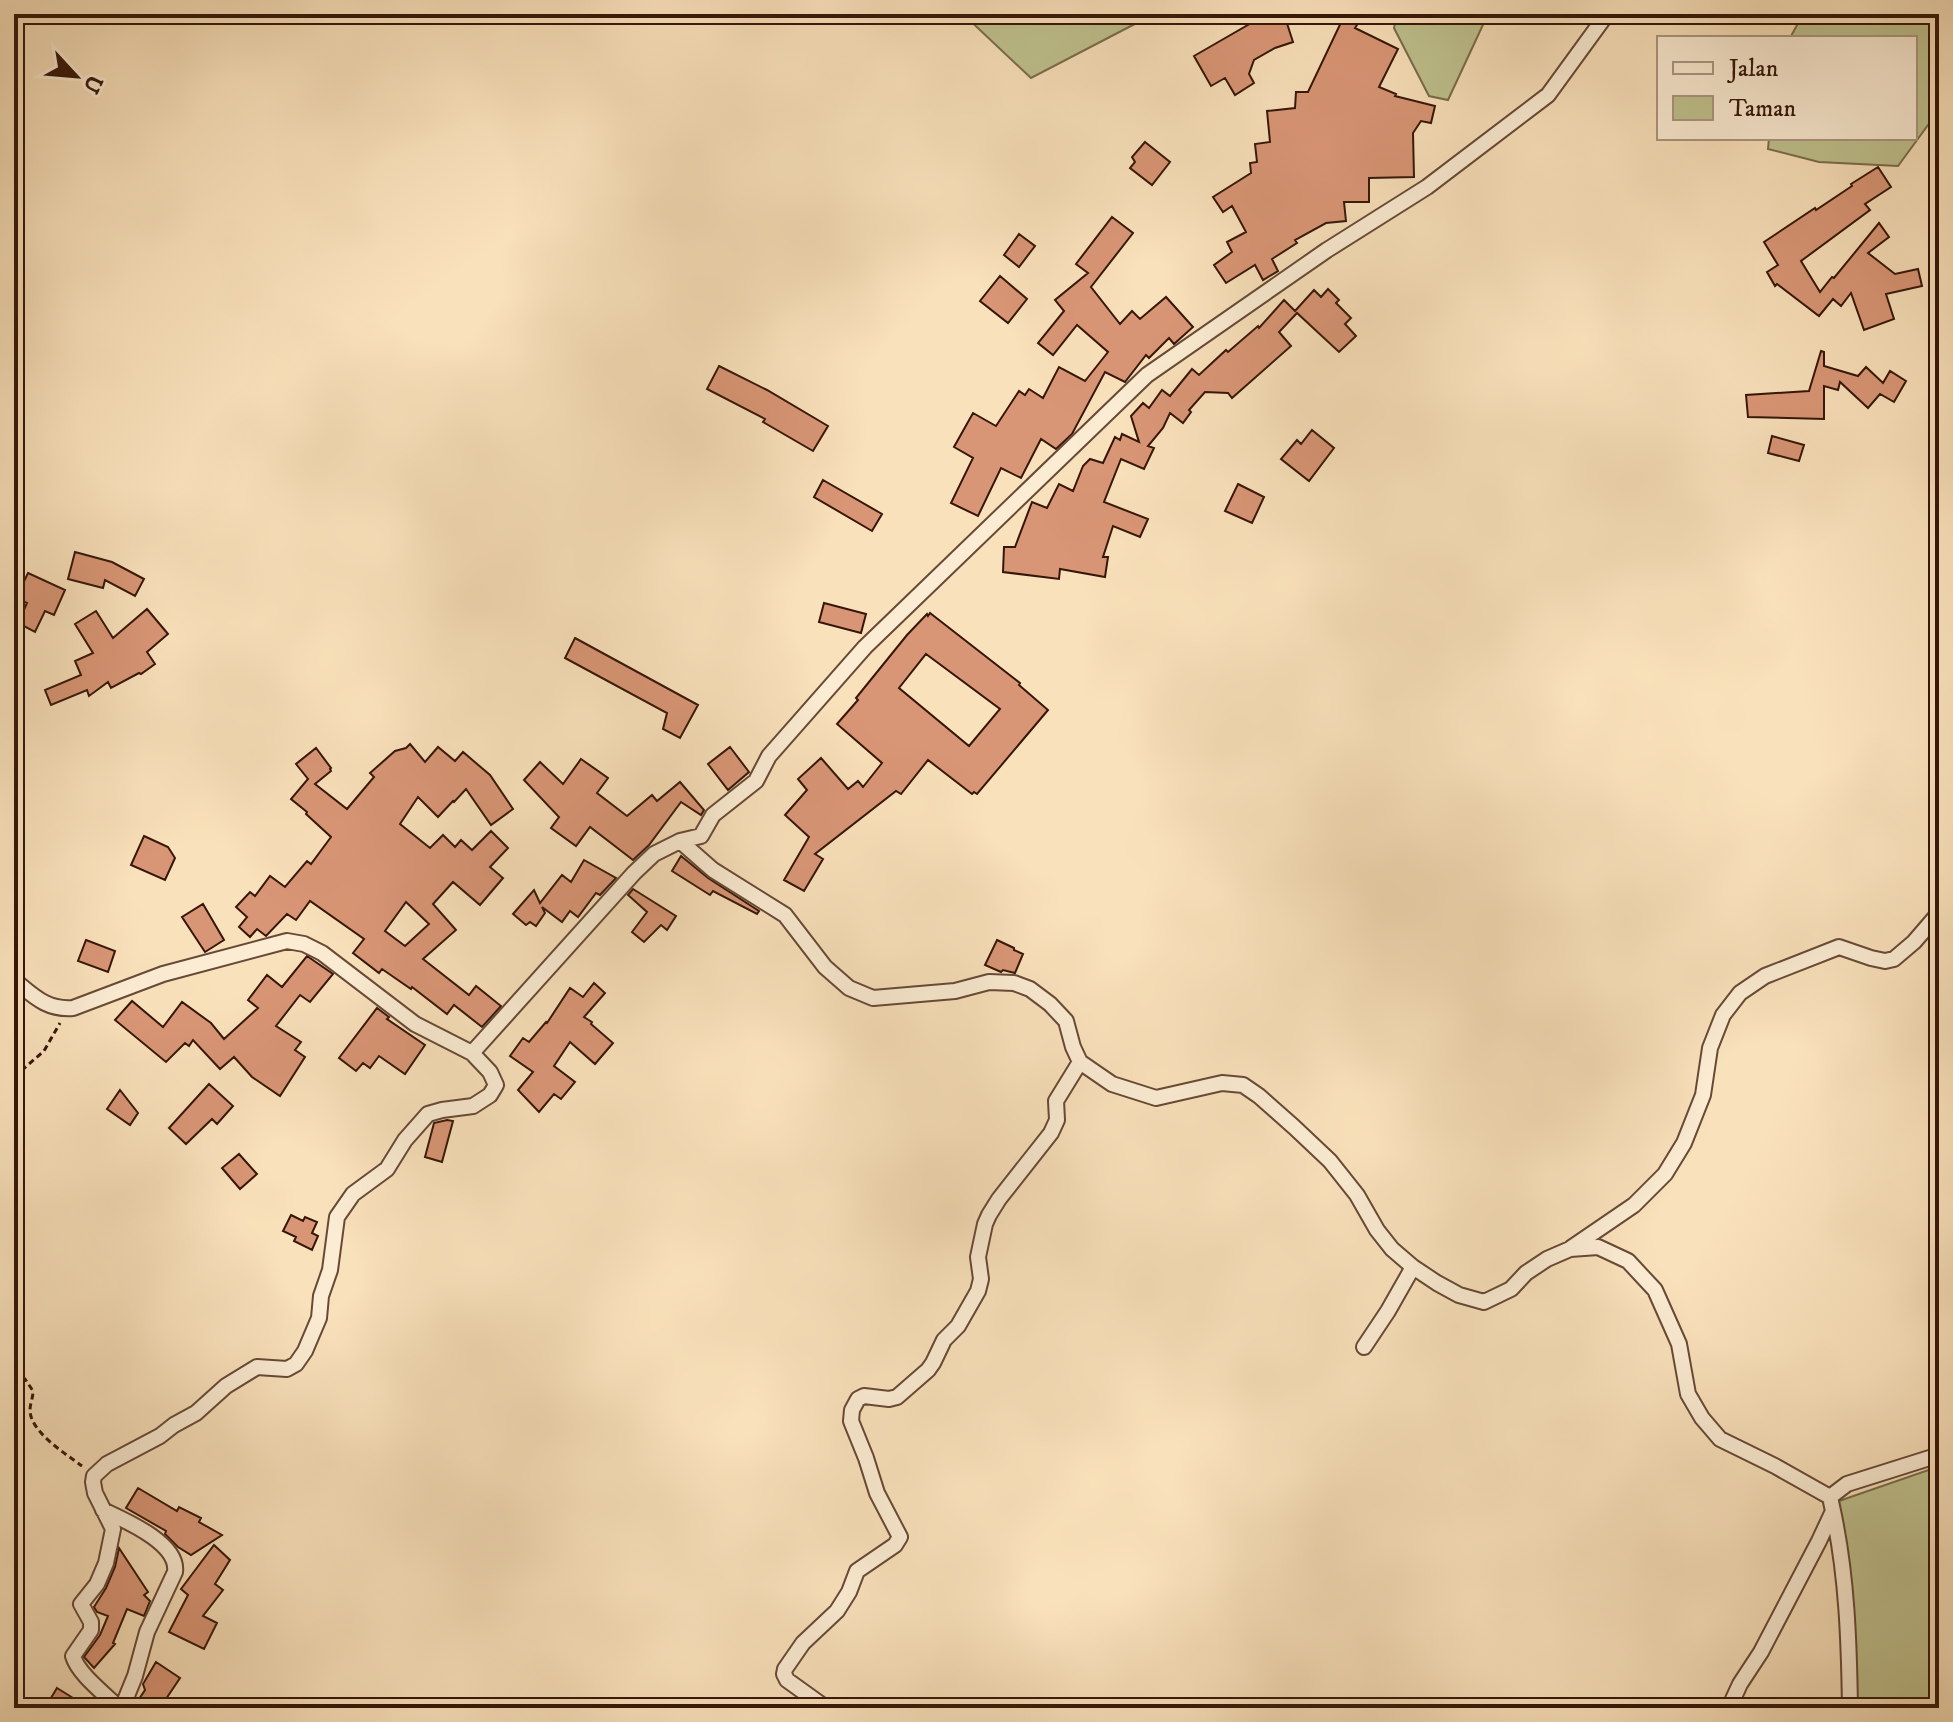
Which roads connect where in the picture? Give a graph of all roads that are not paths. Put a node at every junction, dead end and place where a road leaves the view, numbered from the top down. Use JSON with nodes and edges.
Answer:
{"nodes":[{"id":1,"x":1607,"y":14,"type":"edge"},
{"id":2,"x":680,"y":841,"type":"junction"},
{"id":3,"x":1939,"y":913,"type":"edge"},
{"id":4,"x":14,"y":980,"type":"edge"},
{"id":5,"x":472,"y":1053,"type":"junction"},
{"id":6,"x":1080,"y":1062,"type":"junction"},
{"id":7,"x":1570,"y":1249,"type":"junction"},
{"id":8,"x":1413,"y":1267,"type":"junction"},
{"id":9,"x":1364,"y":1347,"type":"dead end"},
{"id":10,"x":1939,"y":1455,"type":"edge"},
{"id":11,"x":1832,"y":1504,"type":"junction"},
{"id":12,"x":103,"y":1510,"type":"junction"},
{"id":13,"x":807,"y":1695,"type":"junction"},
{"id":14,"x":121,"y":1708,"type":"edge"},
{"id":15,"x":798,"y":1708,"type":"edge"},
{"id":16,"x":826,"y":1708,"type":"edge"},
{"id":17,"x":1729,"y":1708,"type":"edge"},
{"id":18,"x":1850,"y":1708,"type":"edge"}],
"edges":[{"from":1,"to":2,"type":"street"},
{"from":2,"to":5,"type":"street"},
{"from":2,"to":6,"type":"street"},
{"from":3,"to":7,"type":"street"},
{"from":4,"to":5,"type":"street"},
{"from":5,"to":12,"type":"street"},
{"from":6,"to":8,"type":"street"},
{"from":6,"to":13,"type":"street"},
{"from":7,"to":8,"type":"street"},
{"from":7,"to":11,"type":"street"},
{"from":8,"to":9,"type":"street"},
{"from":10,"to":11,"type":"street"},
{"from":11,"to":17,"type":"street"},
{"from":11,"to":18,"type":"street"},
{"from":12,"to":14,"type":"street"},
{"from":12,"to":14,"type":"street"},
{"from":13,"to":15,"type":"street"},
{"from":13,"to":16,"type":"street"}]}
